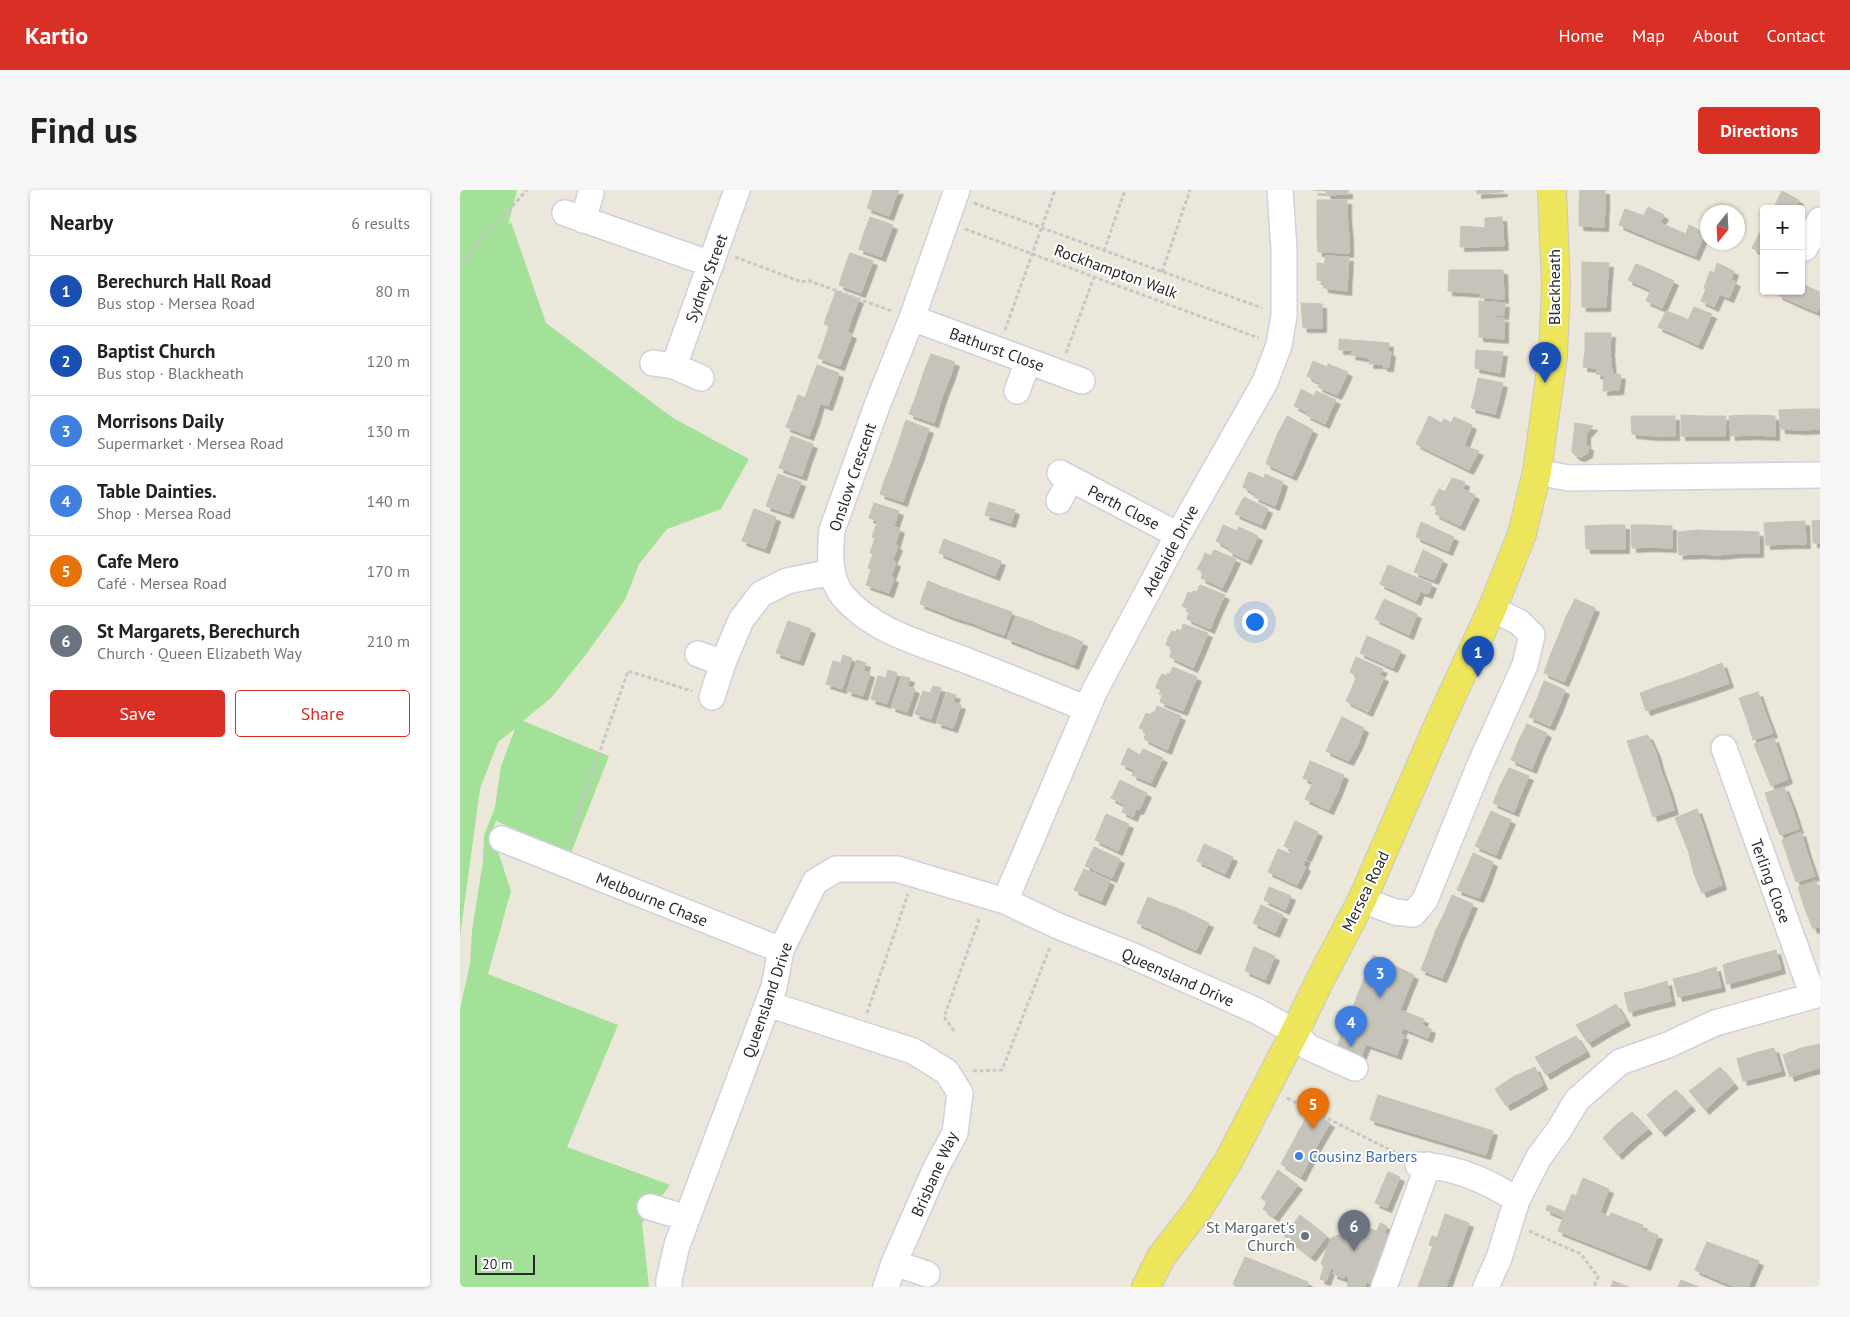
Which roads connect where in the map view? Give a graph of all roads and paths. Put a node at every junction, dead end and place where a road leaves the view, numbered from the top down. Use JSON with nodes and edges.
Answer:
{"nodes":[{"id":1,"x":527,"y":190,"type":"edge"},
{"id":2,"x":737,"y":190,"type":"edge"},
{"id":3,"x":1055,"y":190,"type":"edge"},
{"id":4,"x":1125,"y":190,"type":"edge"},
{"id":5,"x":1190,"y":190,"type":"edge"},
{"id":6,"x":1280,"y":190,"type":"edge"},
{"id":7,"x":1552,"y":190,"type":"edge"},
{"id":8,"x":591,"y":193,"type":"dead end"},
{"id":9,"x":956,"y":193,"type":"edge"},
{"id":10,"x":945,"y":221,"type":"junction"},
{"id":11,"x":1819,"y":223,"type":"edge"},
{"id":12,"x":1041,"y":228,"type":"junction"},
{"id":13,"x":1805,"y":248,"type":"dead end"},
{"id":14,"x":1104,"y":251,"type":"junction"},
{"id":15,"x":1032,"y":254,"type":"junction"},
{"id":16,"x":714,"y":256,"type":"junction"},
{"id":17,"x":460,"y":264,"type":"edge"},
{"id":18,"x":1162,"y":272,"type":"junction"},
{"id":19,"x":1094,"y":276,"type":"junction"},
{"id":20,"x":1284,"y":316,"type":"junction"},
{"id":21,"x":912,"y":318,"type":"junction"},
{"id":22,"x":1279,"y":345,"type":"junction"},
{"id":23,"x":998,"y":349,"type":"junction"},
{"id":24,"x":1028,"y":361,"type":"junction"},
{"id":25,"x":1058,"y":372,"type":"junction"},
{"id":26,"x":701,"y":378,"type":"dead end"},
{"id":27,"x":1082,"y":381,"type":"dead end"},
{"id":28,"x":1017,"y":392,"type":"dead end"},
{"id":29,"x":1537,"y":472,"type":"junction"},
{"id":30,"x":1820,"y":475,"type":"edge"},
{"id":31,"x":1063,"y":485,"type":"dead end"},
{"id":32,"x":1178,"y":535,"type":"junction"},
{"id":33,"x":832,"y":572,"type":"junction"},
{"id":34,"x":1492,"y":609,"type":"junction"},
{"id":35,"x":698,"y":654,"type":"dead end"},
{"id":36,"x":723,"y":663,"type":"junction"},
{"id":37,"x":712,"y":697,"type":"joint"},
{"id":38,"x":1087,"y":709,"type":"junction"},
{"id":39,"x":1723,"y":762,"type":"dead end"},
{"id":40,"x":513,"y":851,"type":"dead end"},
{"id":41,"x":561,"y":863,"type":"junction"},
{"id":42,"x":914,"y":874,"type":"junction"},
{"id":43,"x":996,"y":898,"type":"junction"},
{"id":44,"x":1362,"y":900,"type":"junction"},
{"id":45,"x":1058,"y":926,"type":"junction"},
{"id":46,"x":781,"y":950,"type":"junction"},
{"id":47,"x":1817,"y":995,"type":"edge"},
{"id":48,"x":768,"y":1004,"type":"junction"},
{"id":49,"x":954,"y":1032,"type":"dead end"},
{"id":50,"x":1295,"y":1032,"type":"junction"},
{"id":51,"x":861,"y":1033,"type":"junction"},
{"id":52,"x":1355,"y":1068,"type":"dead end"},
{"id":53,"x":947,"y":1072,"type":"junction"},
{"id":54,"x":1266,"y":1088,"type":"junction"},
{"id":55,"x":1423,"y":1165,"type":"junction"},
{"id":56,"x":1517,"y":1200,"type":"junction"},
{"id":57,"x":650,"y":1206,"type":"dead end"},
{"id":58,"x":687,"y":1218,"type":"junction"},
{"id":59,"x":1509,"y":1224,"type":"junction"},
{"id":60,"x":894,"y":1263,"type":"junction"},
{"id":61,"x":927,"y":1274,"type":"dead end"},
{"id":62,"x":1147,"y":1286,"type":"edge"},
{"id":63,"x":669,"y":1287,"type":"edge"},
{"id":64,"x":886,"y":1287,"type":"edge"},
{"id":65,"x":1384,"y":1287,"type":"edge"},
{"id":66,"x":1486,"y":1287,"type":"edge"},
{"id":67,"x":1594,"y":1287,"type":"edge"}],
"edges":[{"from":1,"to":17,"type":"path"},
{"from":2,"to":16,"type":"street","name":"Sydney Street"},
{"from":3,"to":12,"type":"path"},
{"from":4,"to":14,"type":"path"},
{"from":5,"to":18,"type":"path"},
{"from":6,"to":20,"type":"street","name":"Adelaide Drive"},
{"from":7,"to":29,"type":"main road","name":"Blackheath"},
{"from":8,"to":16,"type":"street"},
{"from":9,"to":10,"type":"street","name":"Onslow Crescent"},
{"from":9,"to":12,"type":"path","name":"Rockhampton Walk"},
{"from":10,"to":15,"type":"path","name":"Rockhampton Walk"},
{"from":10,"to":21,"type":"street","name":"Onslow Crescent"},
{"from":11,"to":13,"type":"street"},
{"from":12,"to":14,"type":"path","name":"Rockhampton Walk"},
{"from":12,"to":15,"type":"path"},
{"from":14,"to":18,"type":"path","name":"Rockhampton Walk"},
{"from":15,"to":19,"type":"path","name":"Rockhampton Walk"},
{"from":15,"to":23,"type":"path"},
{"from":16,"to":21,"type":"path"},
{"from":16,"to":26,"type":"street","name":"Sydney Street"},
{"from":18,"to":20,"type":"path","name":"Rockhampton Walk"},
{"from":19,"to":22,"type":"path","name":"Rockhampton Walk"},
{"from":19,"to":25,"type":"path"},
{"from":20,"to":22,"type":"street","name":"Adelaide Drive"},
{"from":21,"to":23,"type":"street","name":"Bathurst Close"},
{"from":21,"to":33,"type":"street","name":"Onslow Crescent"},
{"from":22,"to":32,"type":"street","name":"Adelaide Drive"},
{"from":23,"to":24,"type":"street","name":"Bathurst Close"},
{"from":24,"to":25,"type":"street","name":"Bathurst Close"},
{"from":24,"to":28,"type":"street"},
{"from":25,"to":27,"type":"street","name":"Bathurst Close"},
{"from":29,"to":30,"type":"street"},
{"from":29,"to":34,"type":"main road","name":"Mersea Road"},
{"from":31,"to":32,"type":"street","name":"Perth Close"},
{"from":32,"to":38,"type":"street","name":"Adelaide Drive"},
{"from":33,"to":36,"type":"street"},
{"from":33,"to":38,"type":"street","name":"Onslow Crescent"},
{"from":34,"to":44,"type":"main road","name":"Mersea Road"},
{"from":34,"to":44,"type":"street"},
{"from":35,"to":36,"type":"street"},
{"from":36,"to":37,"type":"street"},
{"from":37,"to":41,"type":"path"},
{"from":38,"to":43,"type":"street","name":"Adelaide Drive"},
{"from":39,"to":47,"type":"street","name":"Terling Close"},
{"from":40,"to":41,"type":"street","name":"Melbourne Chase"},
{"from":41,"to":46,"type":"street","name":"Melbourne Chase"},
{"from":42,"to":43,"type":"street","name":"Queensland Drive"},
{"from":42,"to":46,"type":"street","name":"Queensland Drive"},
{"from":42,"to":51,"type":"path"},
{"from":43,"to":45,"type":"street","name":"Queensland Drive"},
{"from":43,"to":49,"type":"path"},
{"from":44,"to":50,"type":"main road","name":"Mersea Road"},
{"from":45,"to":50,"type":"street","name":"Queensland Drive"},
{"from":45,"to":53,"type":"path"},
{"from":46,"to":48,"type":"street","name":"Queensland Drive"},
{"from":47,"to":56,"type":"street"},
{"from":48,"to":51,"type":"street","name":"Brisbane Way"},
{"from":48,"to":58,"type":"street","name":"Queensland Drive"},
{"from":50,"to":52,"type":"street","name":"Queensland Drive"},
{"from":50,"to":54,"type":"main road","name":"Mersea Road"},
{"from":51,"to":53,"type":"street","name":"Brisbane Way"},
{"from":53,"to":60,"type":"street","name":"Brisbane Way"},
{"from":54,"to":55,"type":"path"},
{"from":54,"to":62,"type":"main road","name":"Mersea Road"},
{"from":55,"to":56,"type":"street"},
{"from":55,"to":65,"type":"street"},
{"from":56,"to":59,"type":"street"},
{"from":57,"to":58,"type":"street"},
{"from":58,"to":63,"type":"street","name":"Queensland Drive"},
{"from":59,"to":66,"type":"street"},
{"from":59,"to":67,"type":"path"},
{"from":60,"to":61,"type":"street"},
{"from":60,"to":64,"type":"street","name":"Brisbane Way"}]}
